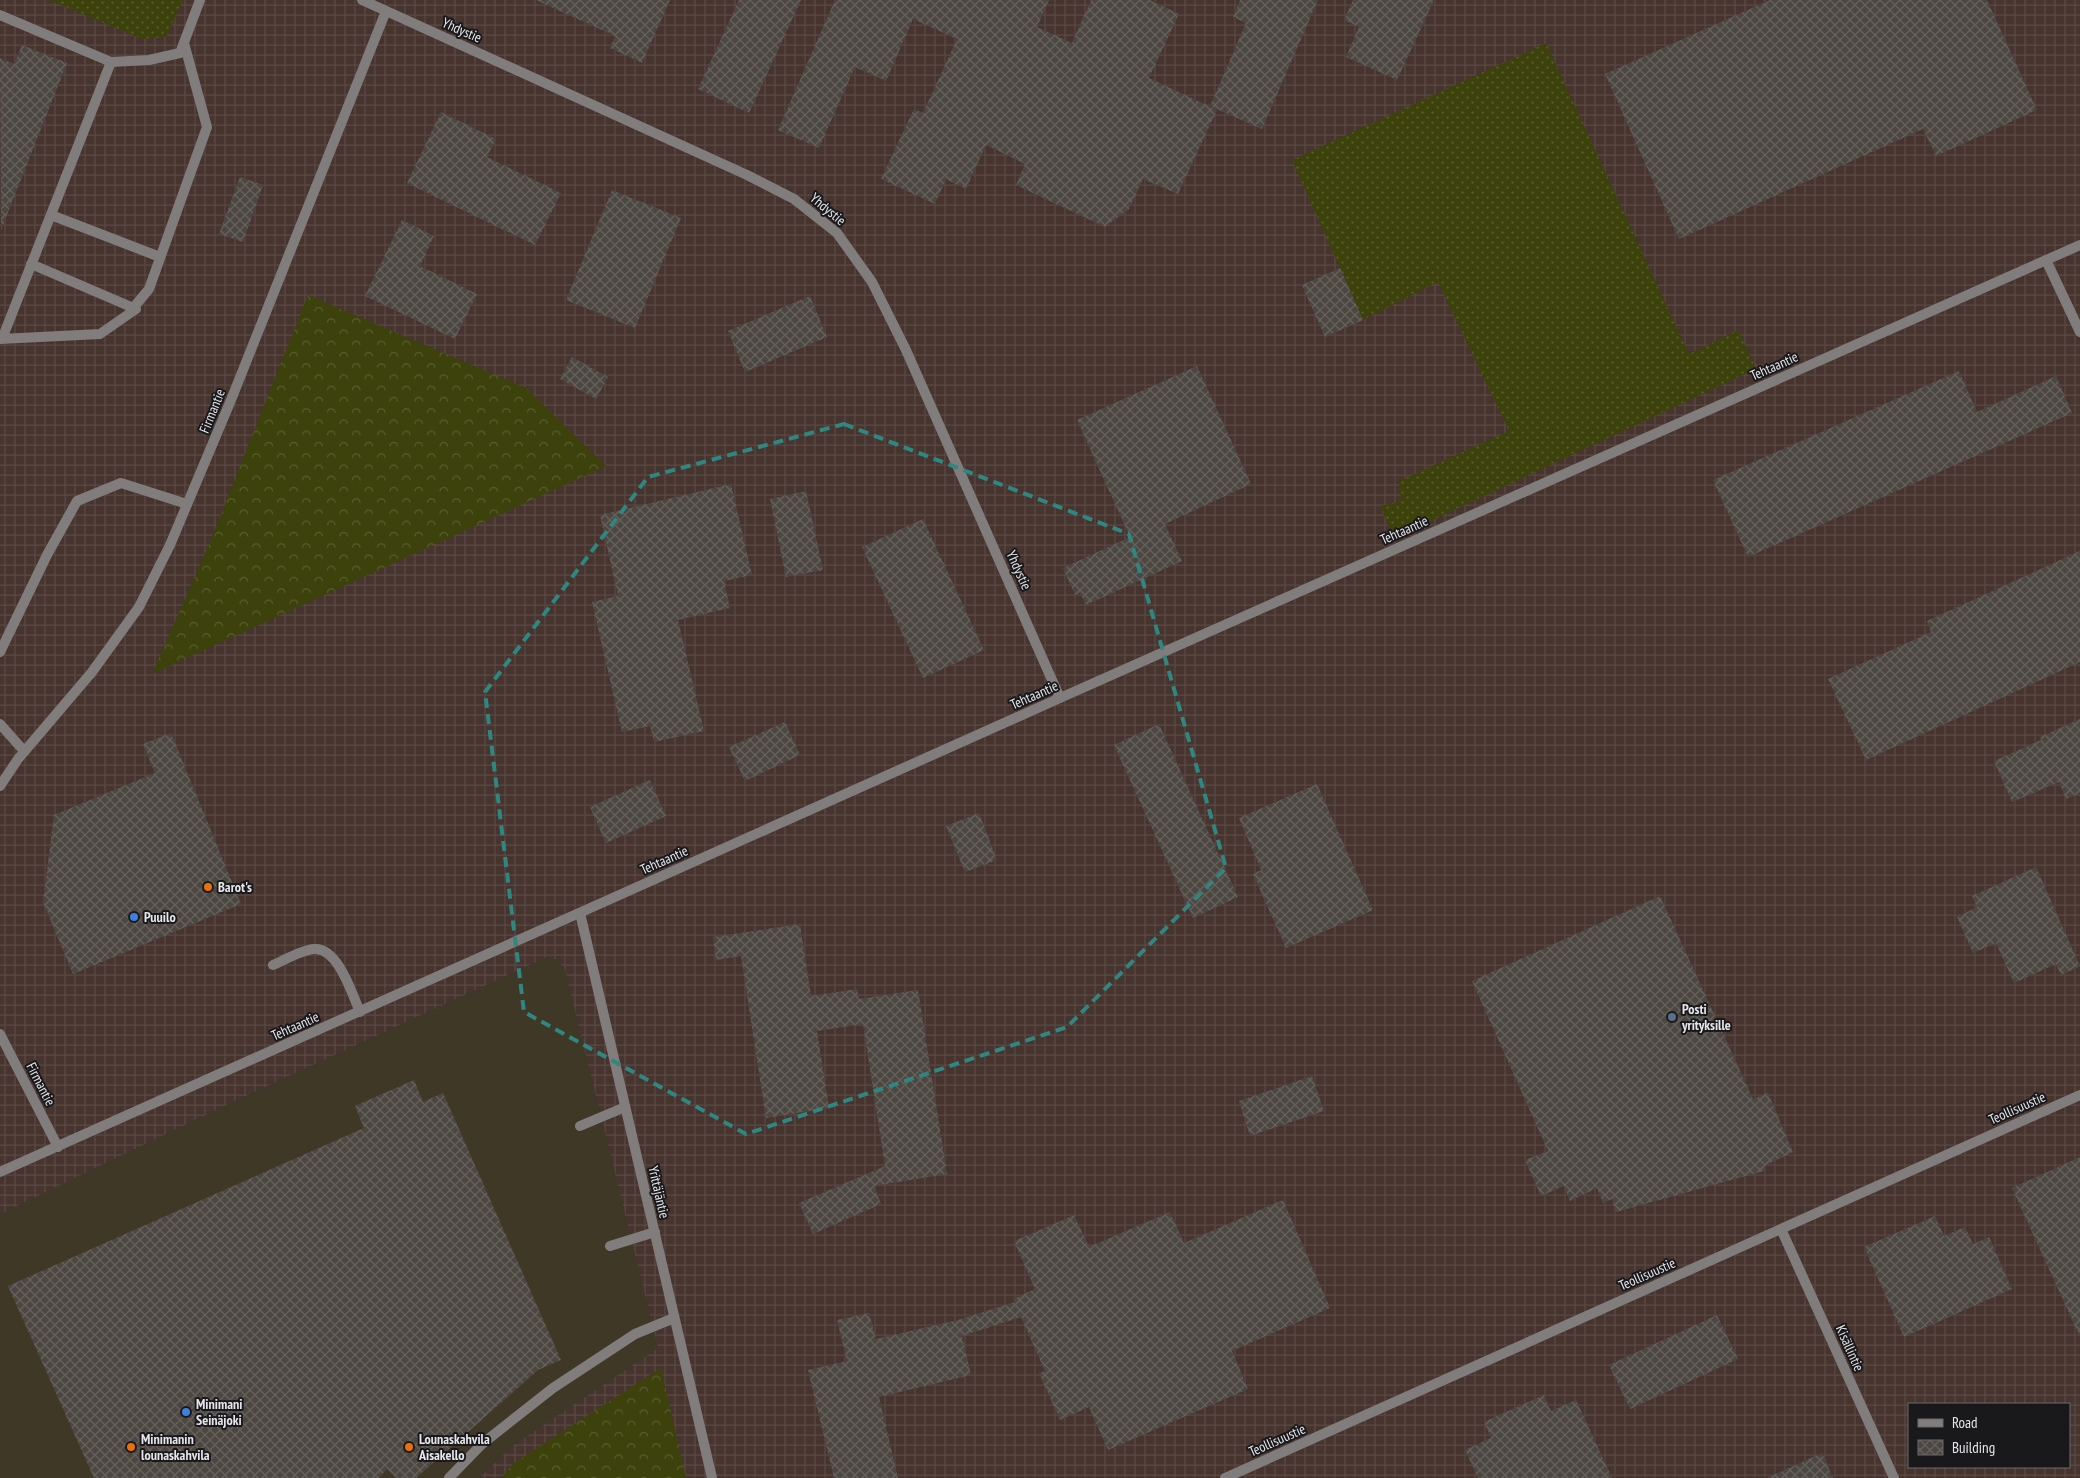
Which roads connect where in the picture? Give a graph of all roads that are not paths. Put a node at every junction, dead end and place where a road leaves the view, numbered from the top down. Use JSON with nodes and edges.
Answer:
{"nodes":[{"id":1,"x":200,"y":0,"type":"edge"},
{"id":2,"x":362,"y":0,"type":"edge"},
{"id":3,"x":384,"y":7,"type":"edge"},
{"id":4,"x":0,"y":15,"type":"edge"},
{"id":5,"x":184,"y":43,"type":"junction"},
{"id":6,"x":111,"y":62,"type":"junction"},
{"id":7,"x":50,"y":215,"type":"junction"},
{"id":8,"x":2080,"y":245,"type":"edge"},
{"id":9,"x":160,"y":257,"type":"junction"},
{"id":10,"x":2046,"y":260,"type":"junction"},
{"id":11,"x":31,"y":264,"type":"junction"},
{"id":12,"x":136,"y":309,"type":"junction"},
{"id":13,"x":2080,"y":332,"type":"edge"},
{"id":14,"x":1,"y":339,"type":"edge"},
{"id":15,"x":187,"y":504,"type":"junction"},
{"id":16,"x":0,"y":652,"type":"edge"},
{"id":17,"x":1060,"y":698,"type":"junction"},
{"id":18,"x":0,"y":724,"type":"edge"},
{"id":19,"x":24,"y":751,"type":"junction"},
{"id":20,"x":0,"y":786,"type":"edge"},
{"id":21,"x":580,"y":913,"type":"junction"},
{"id":22,"x":273,"y":965,"type":"dead end"},
{"id":23,"x":360,"y":1012,"type":"junction"},
{"id":24,"x":0,"y":1034,"type":"edge"},
{"id":25,"x":2080,"y":1095,"type":"edge"},
{"id":26,"x":625,"y":1107,"type":"junction"},
{"id":27,"x":580,"y":1126,"type":"dead end"},
{"id":28,"x":58,"y":1146,"type":"junction"},
{"id":29,"x":0,"y":1172,"type":"edge"},
{"id":30,"x":1782,"y":1229,"type":"junction"},
{"id":31,"x":654,"y":1232,"type":"junction"},
{"id":32,"x":610,"y":1246,"type":"dead end"},
{"id":33,"x":674,"y":1318,"type":"junction"},
{"id":34,"x":449,"y":1478,"type":"edge"},
{"id":35,"x":712,"y":1478,"type":"edge"},
{"id":36,"x":1225,"y":1478,"type":"edge"},
{"id":37,"x":1894,"y":1478,"type":"edge"}],
"edges":[{"from":1,"to":5,"type":"street"},
{"from":2,"to":3,"type":"street","name":"Yhdystie"},
{"from":3,"to":15,"type":"street","name":"Firmantie"},
{"from":3,"to":17,"type":"street","name":"Yhdystie"},
{"from":4,"to":6,"type":"street"},
{"from":5,"to":6,"type":"street"},
{"from":5,"to":9,"type":"street"},
{"from":6,"to":7,"type":"street"},
{"from":7,"to":9,"type":"street"},
{"from":7,"to":11,"type":"street"},
{"from":8,"to":10,"type":"street","name":"Tehtaantie"},
{"from":9,"to":12,"type":"street"},
{"from":10,"to":13,"type":"street"},
{"from":10,"to":17,"type":"street","name":"Tehtaantie"},
{"from":11,"to":12,"type":"street"},
{"from":11,"to":14,"type":"street"},
{"from":12,"to":14,"type":"street"},
{"from":15,"to":16,"type":"street"},
{"from":15,"to":19,"type":"street","name":"Firmantie"},
{"from":17,"to":21,"type":"street","name":"Tehtaantie"},
{"from":18,"to":19,"type":"street"},
{"from":19,"to":20,"type":"street","name":"Firmantie"},
{"from":21,"to":23,"type":"street","name":"Tehtaantie"},
{"from":21,"to":26,"type":"street","name":"Yrittäjäntie"},
{"from":22,"to":23,"type":"street"},
{"from":23,"to":28,"type":"street","name":"Tehtaantie"},
{"from":24,"to":28,"type":"street","name":"Firmantie"},
{"from":25,"to":30,"type":"street","name":"Teollisuustie"},
{"from":26,"to":27,"type":"street"},
{"from":26,"to":31,"type":"street","name":"Yrittäjäntie"},
{"from":28,"to":29,"type":"street","name":"Tehtaantie"},
{"from":30,"to":36,"type":"street","name":"Teollisuustie"},
{"from":30,"to":37,"type":"street","name":"Kisällintie"},
{"from":31,"to":32,"type":"street"},
{"from":31,"to":33,"type":"street","name":"Yrittäjäntie"},
{"from":33,"to":34,"type":"street"},
{"from":33,"to":35,"type":"street","name":"Yrittäjäntie"}]}
